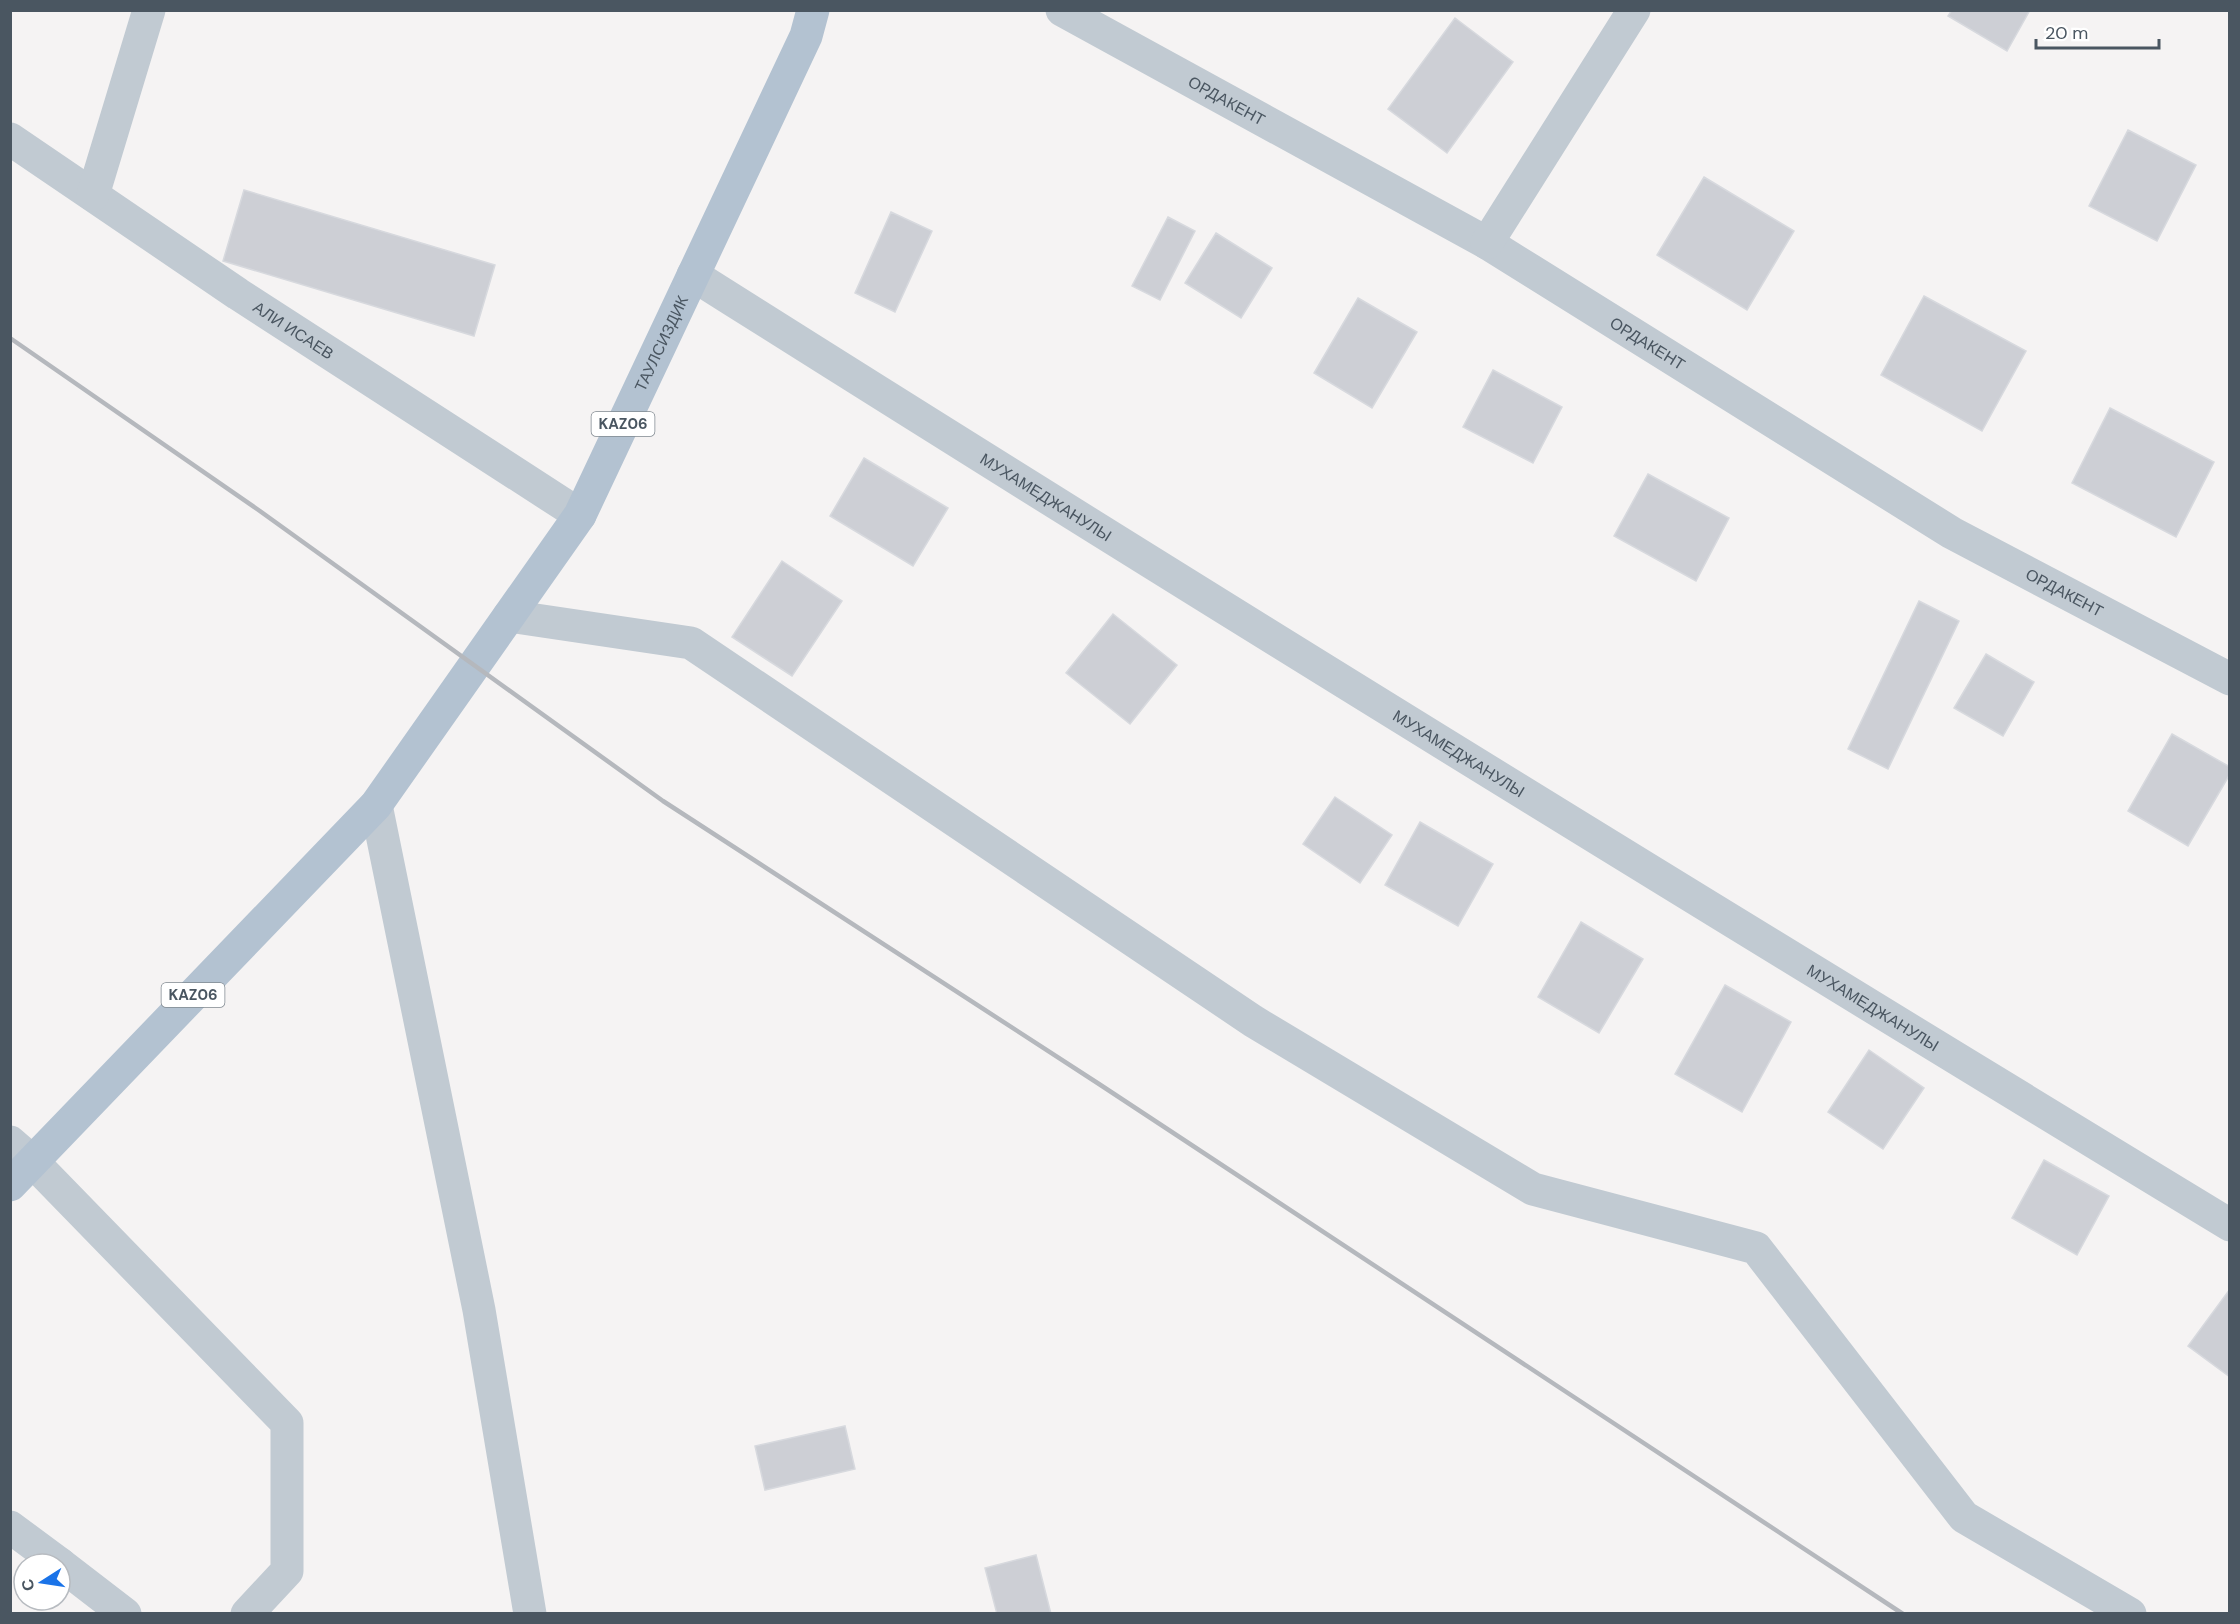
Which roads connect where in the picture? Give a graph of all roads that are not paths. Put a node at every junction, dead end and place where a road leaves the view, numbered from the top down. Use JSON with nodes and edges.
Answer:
{"nodes":[{"id":1,"x":149,"y":10,"type":"edge"},
{"id":2,"x":813,"y":10,"type":"edge"},
{"id":3,"x":1062,"y":10,"type":"edge"},
{"id":4,"x":1634,"y":10,"type":"edge"},
{"id":5,"x":10,"y":139,"type":"edge"},
{"id":6,"x":93,"y":195,"type":"junction"},
{"id":7,"x":1487,"y":243,"type":"junction"},
{"id":8,"x":693,"y":275,"type":"junction"},
{"id":9,"x":580,"y":515,"type":"junction"},
{"id":10,"x":509,"y":616,"type":"junction"},
{"id":11,"x":2229,"y":679,"type":"edge"},
{"id":12,"x":376,"y":805,"type":"junction"},
{"id":13,"x":18,"y":1163,"type":"edge"},
{"id":14,"x":2229,"y":1225,"type":"edge"},
{"id":15,"x":10,"y":1527,"type":"edge"},
{"id":16,"x":44,"y":1552,"type":"edge"},
{"id":17,"x":72,"y":1573,"type":"edge"},
{"id":18,"x":125,"y":1614,"type":"edge"},
{"id":19,"x":247,"y":1614,"type":"edge"},
{"id":20,"x":530,"y":1614,"type":"edge"},
{"id":21,"x":2130,"y":1614,"type":"edge"}],
"edges":[{"from":1,"to":6,"type":"street"},
{"from":2,"to":8,"type":"main road","name":"ТАУЛСИЗДИК","number":"KAZ06"},
{"from":3,"to":7,"type":"street","name":"ОРДАКЕНТ"},
{"from":4,"to":7,"type":"street"},
{"from":5,"to":6,"type":"street","name":"АЛИ ИСАЕВ"},
{"from":6,"to":9,"type":"street","name":"АЛИ ИСАЕВ"},
{"from":7,"to":11,"type":"street","name":"ОРДАКЕНТ"},
{"from":8,"to":9,"type":"main road","name":"ТАУЛСИЗДИК","number":"KAZ06"},
{"from":8,"to":14,"type":"street","name":"МУХАМЕДЖАНУЛЫ"},
{"from":9,"to":10,"type":"main road","name":"ТАУЛСИЗДИК","number":"KAZ06"},
{"from":10,"to":12,"type":"main road","name":"ТАУЛСИЗДИК","number":"KAZ06"},
{"from":10,"to":21,"type":"street"},
{"from":12,"to":13,"type":"main road","number":"KAZ06"},
{"from":12,"to":20,"type":"street"},
{"from":13,"to":19,"type":"street"},
{"from":15,"to":16,"type":"street"},
{"from":17,"to":18,"type":"street"}]}
